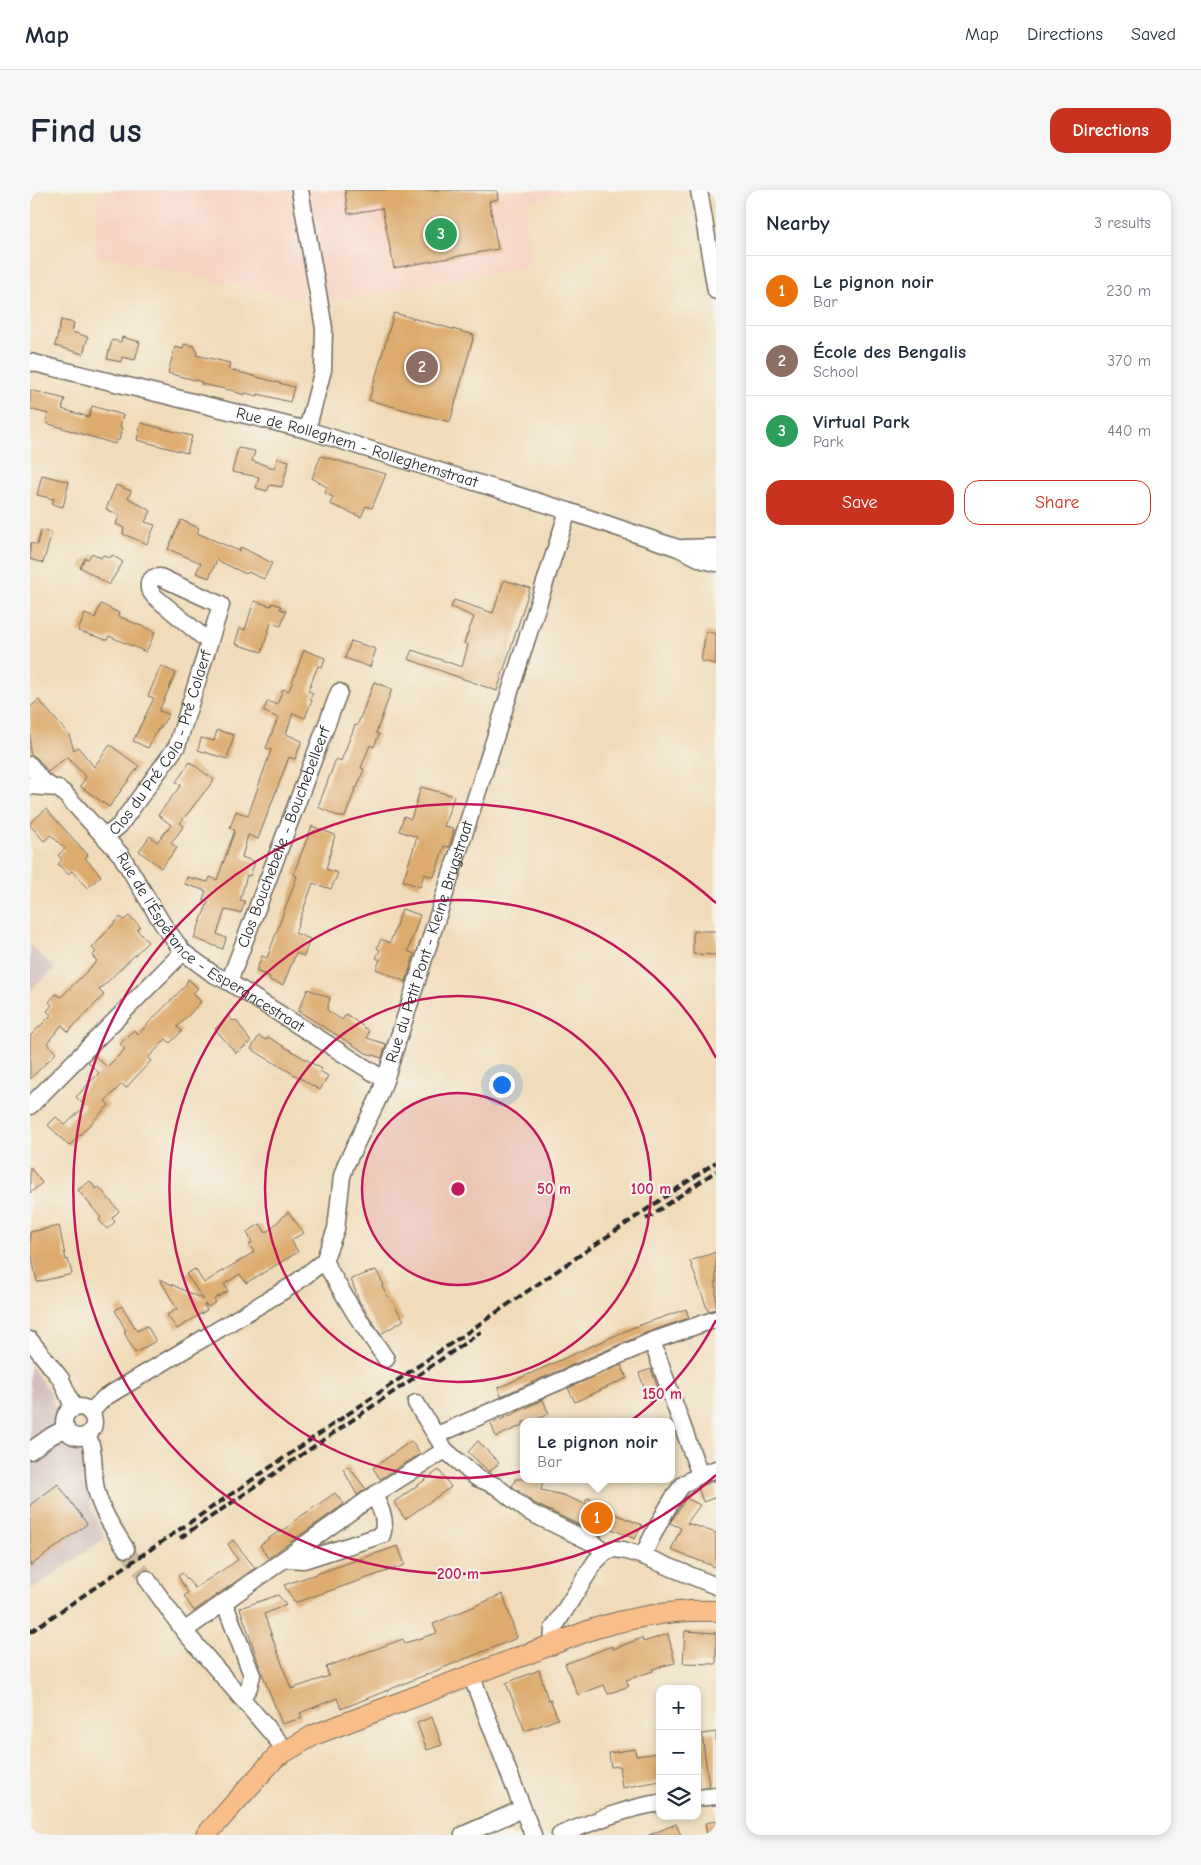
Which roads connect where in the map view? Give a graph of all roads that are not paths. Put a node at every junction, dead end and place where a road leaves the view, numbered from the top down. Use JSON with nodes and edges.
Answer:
{"nodes":[{"id":1,"x":300,"y":190,"type":"edge"},
{"id":2,"x":699,"y":190,"type":"edge"},
{"id":3,"x":716,"y":291,"type":"edge"},
{"id":4,"x":30,"y":362,"type":"edge"},
{"id":5,"x":307,"y":430,"type":"junction"},
{"id":6,"x":568,"y":511,"type":"junction"},
{"id":7,"x":716,"y":547,"type":"edge"},
{"id":8,"x":678,"y":548,"type":"junction"},
{"id":9,"x":716,"y":563,"type":"edge"},
{"id":10,"x":209,"y":642,"type":"junction"},
{"id":11,"x":339,"y":692,"type":"dead end"},
{"id":12,"x":30,"y":767,"type":"edge"},
{"id":13,"x":30,"y":786,"type":"edge"},
{"id":14,"x":50,"y":786,"type":"junction"},
{"id":15,"x":105,"y":838,"type":"junction"},
{"id":16,"x":183,"y":952,"type":"junction"},
{"id":17,"x":229,"y":982,"type":"junction"},
{"id":18,"x":385,"y":1080,"type":"junction"},
{"id":19,"x":30,"y":1106,"type":"edge"},
{"id":20,"x":324,"y":1261,"type":"junction"},
{"id":21,"x":716,"y":1319,"type":"edge"},
{"id":22,"x":30,"y":1340,"type":"edge"},
{"id":23,"x":652,"y":1341,"type":"junction"},
{"id":24,"x":386,"y":1359,"type":"dead end"},
{"id":25,"x":416,"y":1403,"type":"dead end"},
{"id":26,"x":74,"y":1409,"type":"junction"},
{"id":27,"x":90,"y":1413,"type":"junction"},
{"id":28,"x":66,"y":1428,"type":"junction"},
{"id":29,"x":87,"y":1435,"type":"junction"},
{"id":30,"x":437,"y":1435,"type":"junction"},
{"id":31,"x":445,"y":1450,"type":"junction"},
{"id":32,"x":30,"y":1451,"type":"edge"},
{"id":33,"x":716,"y":1469,"type":"edge"},
{"id":34,"x":700,"y":1475,"type":"junction"},
{"id":35,"x":374,"y":1495,"type":"junction"},
{"id":36,"x":126,"y":1549,"type":"tunnel mouth"},
{"id":37,"x":605,"y":1552,"type":"junction"},
{"id":38,"x":643,"y":1556,"type":"junction"},
{"id":39,"x":286,"y":1559,"type":"junction"},
{"id":40,"x":147,"y":1579,"type":"tunnel mouth"},
{"id":41,"x":716,"y":1586,"type":"edge"},
{"id":42,"x":224,"y":1602,"type":"junction"},
{"id":43,"x":716,"y":1611,"type":"edge"},
{"id":44,"x":184,"y":1631,"type":"junction"},
{"id":45,"x":552,"y":1644,"type":"junction"},
{"id":46,"x":471,"y":1675,"type":"junction"},
{"id":47,"x":242,"y":1698,"type":"junction"},
{"id":48,"x":286,"y":1750,"type":"junction"},
{"id":49,"x":716,"y":1796,"type":"edge"},
{"id":50,"x":701,"y":1798,"type":"edge"},
{"id":51,"x":656,"y":1804,"type":"edge"},
{"id":52,"x":522,"y":1809,"type":"junction"},
{"id":53,"x":206,"y":1835,"type":"edge"},
{"id":54,"x":463,"y":1835,"type":"edge"},
{"id":55,"x":533,"y":1835,"type":"edge"},
{"id":56,"x":560,"y":1835,"type":"edge"}],
"edges":[{"from":1,"to":5,"type":"street"},
{"from":2,"to":3,"type":"street"},
{"from":4,"to":5,"type":"street","name":"Rue de Rolleghem - Rolleghemstraat"},
{"from":5,"to":6,"type":"street","name":"Rue de Rolleghem - Rolleghemstraat"},
{"from":6,"to":8,"type":"street","name":"Rue de Rolleghem - Rolleghemstraat"},
{"from":6,"to":18,"type":"street","name":"Rue du Petit Pont - Kleine Brugstraat"},
{"from":7,"to":8,"type":"street","name":"Rue de Rolleghem - Rolleghemstraat"},
{"from":8,"to":9,"type":"street","name":"Rue de Rolleghem - Rolleghemstraat"},
{"from":10,"to":10,"type":"street","name":"Clos du Pré Cola - Pré Colaerf"},
{"from":10,"to":15,"type":"street","name":"Clos du Pré Cola - Pré Colaerf"},
{"from":11,"to":17,"type":"street","name":"Clos Bouchebelle - Bouchebelleerf"},
{"from":12,"to":14,"type":"street","name":"Rue de l'Éspérance - Esperancestraat"},
{"from":13,"to":14,"type":"street"},
{"from":14,"to":15,"type":"street","name":"Rue de l'Éspérance - Esperancestraat"},
{"from":15,"to":16,"type":"street","name":"Rue de l'Éspérance - Esperancestraat"},
{"from":16,"to":17,"type":"street","name":"Rue de l'Éspérance - Esperancestraat"},
{"from":16,"to":19,"type":"street"},
{"from":17,"to":18,"type":"street","name":"Rue de l'Éspérance - Esperancestraat"},
{"from":18,"to":20,"type":"street","name":"Rue du Petit Pont - Kleine Brugstraat"},
{"from":20,"to":24,"type":"street"},
{"from":20,"to":27,"type":"street"},
{"from":21,"to":23,"type":"street"},
{"from":22,"to":26,"type":"street"},
{"from":23,"to":30,"type":"street"},
{"from":23,"to":34,"type":"street"},
{"from":25,"to":30,"type":"street"},
{"from":26,"to":27,"type":"street"},
{"from":26,"to":28,"type":"street"},
{"from":27,"to":29,"type":"street"},
{"from":28,"to":29,"type":"street"},
{"from":28,"to":32,"type":"street"},
{"from":29,"to":36,"type":"street"},
{"from":30,"to":31,"type":"street"},
{"from":31,"to":35,"type":"street"},
{"from":31,"to":37,"type":"street"},
{"from":33,"to":34,"type":"street"},
{"from":34,"to":38,"type":"street"},
{"from":35,"to":39,"type":"street"},
{"from":35,"to":39,"type":"street"},
{"from":37,"to":38,"type":"street"},
{"from":37,"to":45,"type":"street"},
{"from":38,"to":41,"type":"street"},
{"from":39,"to":42,"type":"street"},
{"from":40,"to":44,"type":"street"},
{"from":42,"to":44,"type":"street"},
{"from":42,"to":47,"type":"street"},
{"from":43,"to":45,"type":"main road"},
{"from":44,"to":47,"type":"street"},
{"from":45,"to":46,"type":"main road"},
{"from":46,"to":48,"type":"main road"},
{"from":46,"to":52,"type":"street"},
{"from":47,"to":48,"type":"street"},
{"from":48,"to":53,"type":"main road"},
{"from":49,"to":50,"type":"street"},
{"from":51,"to":56,"type":"street"},
{"from":52,"to":54,"type":"street"},
{"from":52,"to":55,"type":"street"}]}
